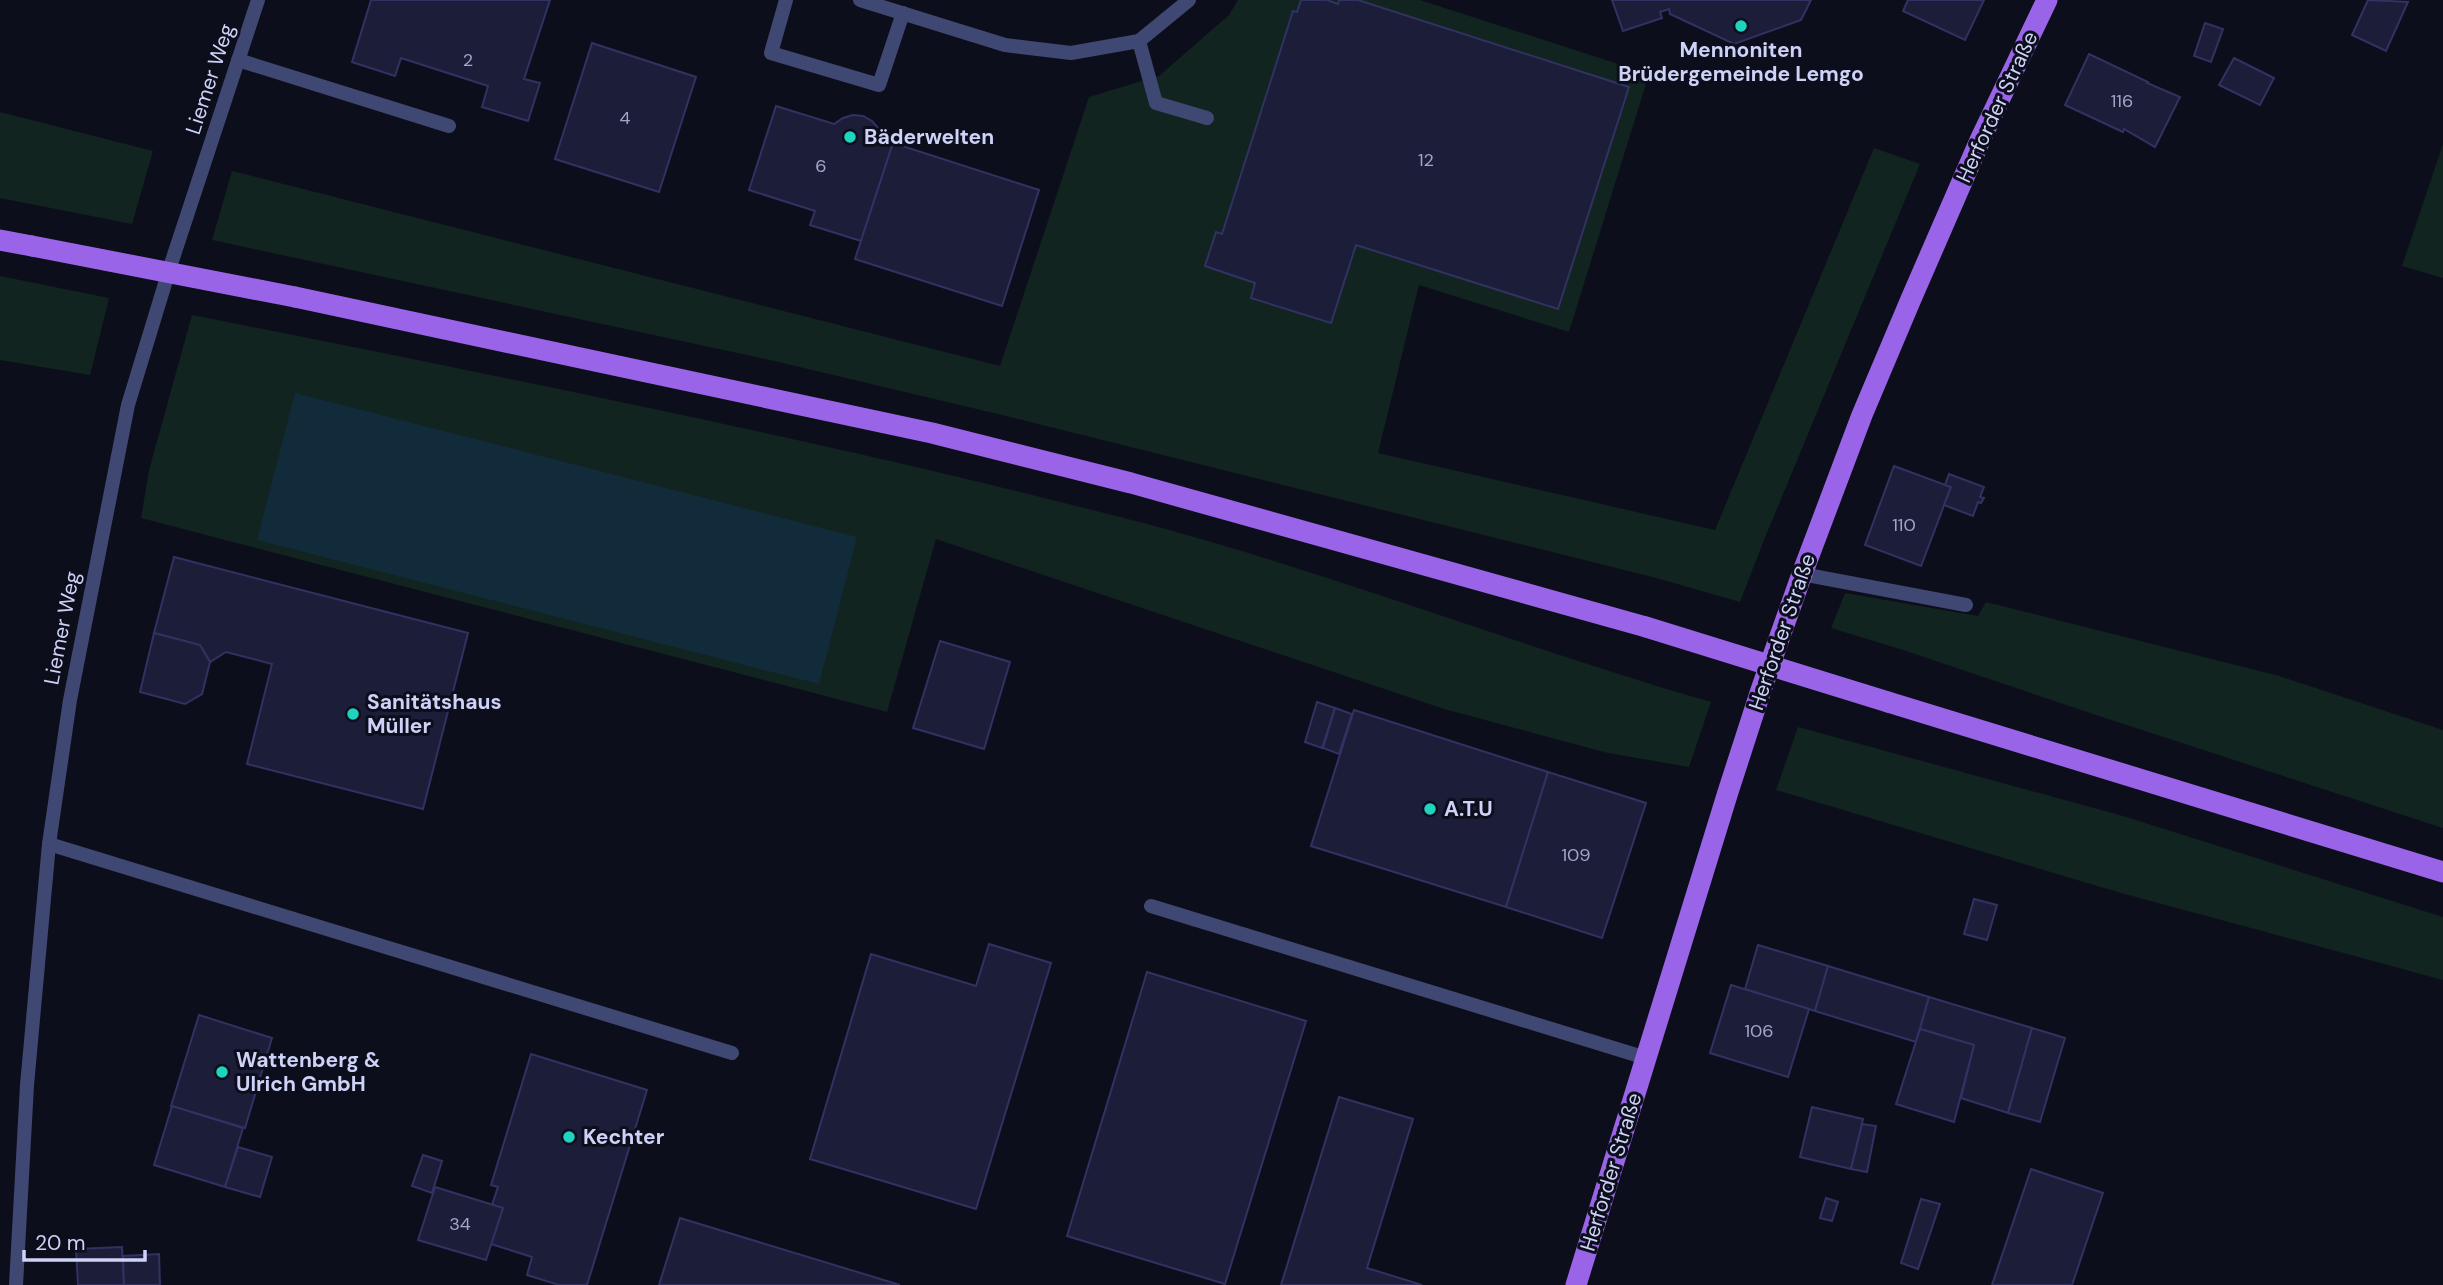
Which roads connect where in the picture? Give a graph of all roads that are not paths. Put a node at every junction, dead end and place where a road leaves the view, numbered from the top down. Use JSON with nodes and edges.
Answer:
{"nodes":[{"id":1,"x":258,"y":0,"type":"edge"},
{"id":2,"x":786,"y":0,"type":"edge"},
{"id":3,"x":860,"y":0,"type":"edge"},
{"id":4,"x":1189,"y":0,"type":"edge"},
{"id":5,"x":2047,"y":0,"type":"edge"},
{"id":6,"x":903,"y":13,"type":"junction"},
{"id":7,"x":1139,"y":41,"type":"junction"},
{"id":8,"x":238,"y":60,"type":"junction"},
{"id":9,"x":1208,"y":118,"type":"dead end"},
{"id":10,"x":449,"y":126,"type":"dead end"},
{"id":11,"x":0,"y":240,"type":"edge"},
{"id":12,"x":1802,"y":574,"type":"junction"},
{"id":13,"x":1966,"y":605,"type":"dead end"},
{"id":14,"x":49,"y":844,"type":"junction"},
{"id":15,"x":2443,"y":872,"type":"edge"},
{"id":16,"x":1151,"y":906,"type":"dead end"},
{"id":17,"x":732,"y":1053,"type":"dead end"},
{"id":18,"x":1646,"y":1058,"type":"junction"},
{"id":19,"x":16,"y":1285,"type":"edge"},
{"id":20,"x":1576,"y":1285,"type":"edge"}],
"edges":[{"from":1,"to":8,"type":"street","name":"Liemer Weg"},
{"from":2,"to":6,"type":"street"},
{"from":3,"to":6,"type":"street"},
{"from":4,"to":7,"type":"street"},
{"from":5,"to":12,"type":"main road","name":"Herforder Straße"},
{"from":6,"to":7,"type":"street"},
{"from":7,"to":9,"type":"street"},
{"from":8,"to":10,"type":"street"},
{"from":8,"to":14,"type":"street","name":"Liemer Weg"},
{"from":11,"to":15,"type":"main road","bridge":true},
{"from":12,"to":13,"type":"street"},
{"from":12,"to":18,"type":"main road","name":"Herforder Straße"},
{"from":14,"to":17,"type":"street"},
{"from":14,"to":19,"type":"street","name":"Liemer Weg"},
{"from":16,"to":18,"type":"street"},
{"from":18,"to":20,"type":"main road","name":"Herforder Straße"}]}
